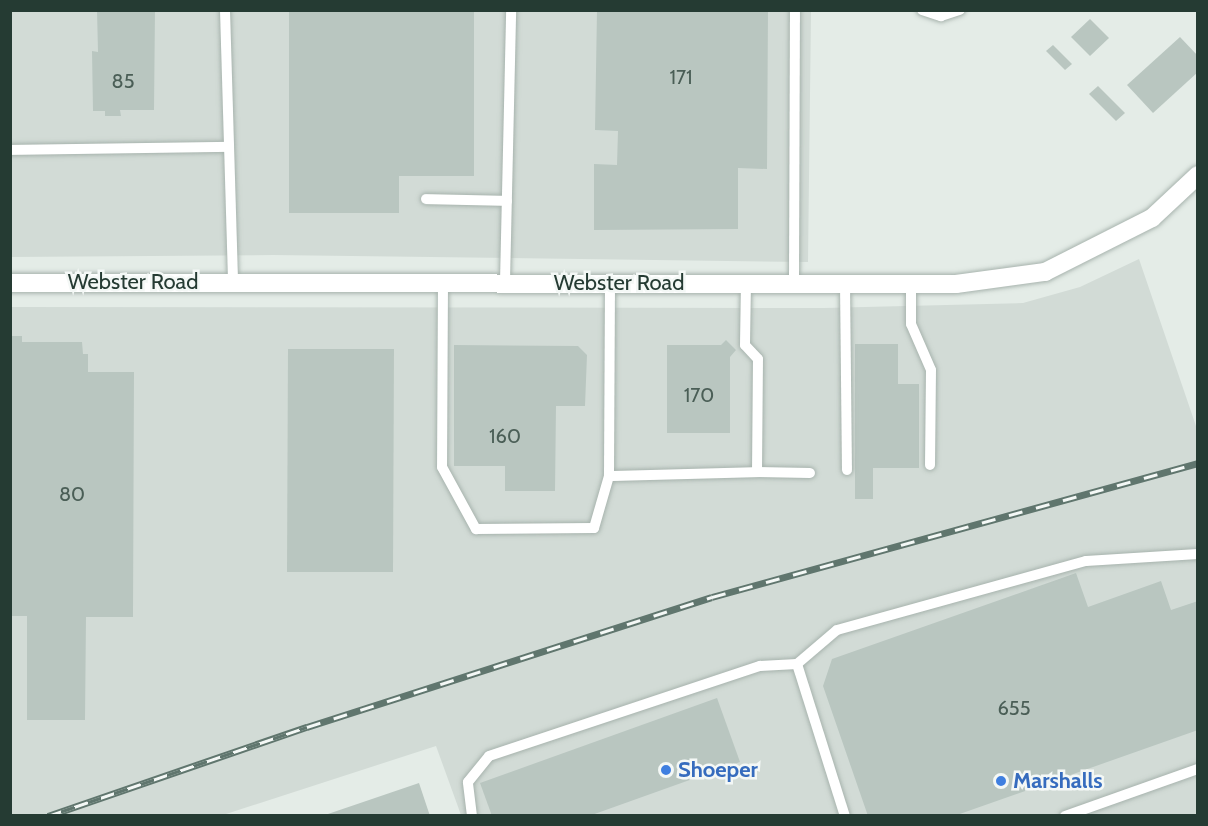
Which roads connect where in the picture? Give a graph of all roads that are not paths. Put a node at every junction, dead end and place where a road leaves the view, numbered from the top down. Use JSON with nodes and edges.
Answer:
{"nodes":[{"id":1,"x":225,"y":10,"type":"edge"},
{"id":2,"x":511,"y":10,"type":"edge"},
{"id":3,"x":795,"y":10,"type":"edge"},
{"id":4,"x":922,"y":10,"type":"edge"},
{"id":5,"x":960,"y":10,"type":"edge"},
{"id":6,"x":229,"y":147,"type":"junction"},
{"id":7,"x":10,"y":150,"type":"edge"},
{"id":8,"x":1197,"y":176,"type":"edge"},
{"id":9,"x":426,"y":199,"type":"dead end"},
{"id":10,"x":507,"y":201,"type":"junction"},
{"id":11,"x":233,"y":282,"type":"junction"},
{"id":12,"x":443,"y":282,"type":"junction"},
{"id":13,"x":505,"y":282,"type":"junction"},
{"id":14,"x":10,"y":283,"type":"edge"},
{"id":15,"x":610,"y":283,"type":"junction"},
{"id":16,"x":746,"y":283,"type":"junction"},
{"id":17,"x":794,"y":283,"type":"junction"},
{"id":18,"x":844,"y":283,"type":"junction"},
{"id":19,"x":910,"y":284,"type":"junction"},
{"id":20,"x":930,"y":465,"type":"dead end"},
{"id":21,"x":847,"y":470,"type":"dead end"},
{"id":22,"x":757,"y":472,"type":"junction"},
{"id":23,"x":810,"y":473,"type":"dead end"},
{"id":24,"x":609,"y":476,"type":"junction"},
{"id":25,"x":1197,"y":554,"type":"edge"},
{"id":26,"x":797,"y":664,"type":"junction"},
{"id":27,"x":1197,"y":770,"type":"edge"},
{"id":28,"x":472,"y":816,"type":"edge"},
{"id":29,"x":845,"y":816,"type":"edge"},
{"id":30,"x":1065,"y":816,"type":"edge"}],
"edges":[{"from":1,"to":6,"type":"lane"},
{"from":2,"to":10,"type":"lane"},
{"from":3,"to":17,"type":"lane"},
{"from":4,"to":5,"type":"lane"},
{"from":6,"to":7,"type":"lane"},
{"from":6,"to":11,"type":"lane"},
{"from":8,"to":19,"type":"street","name":"Webster Road"},
{"from":9,"to":10,"type":"lane"},
{"from":10,"to":13,"type":"lane"},
{"from":11,"to":12,"type":"street","name":"Webster Road"},
{"from":11,"to":14,"type":"street","name":"Webster Road"},
{"from":12,"to":13,"type":"street","name":"Webster Road"},
{"from":12,"to":24,"type":"lane"},
{"from":13,"to":15,"type":"street","name":"Webster Road"},
{"from":15,"to":16,"type":"street","name":"Webster Road"},
{"from":15,"to":24,"type":"lane"},
{"from":16,"to":17,"type":"street","name":"Webster Road"},
{"from":16,"to":22,"type":"lane"},
{"from":17,"to":18,"type":"street","name":"Webster Road"},
{"from":18,"to":19,"type":"street","name":"Webster Road"},
{"from":18,"to":21,"type":"lane"},
{"from":19,"to":20,"type":"lane"},
{"from":22,"to":23,"type":"lane"},
{"from":22,"to":24,"type":"lane"},
{"from":25,"to":26,"type":"lane"},
{"from":26,"to":28,"type":"lane"},
{"from":26,"to":29,"type":"lane"},
{"from":27,"to":30,"type":"lane"}]}
